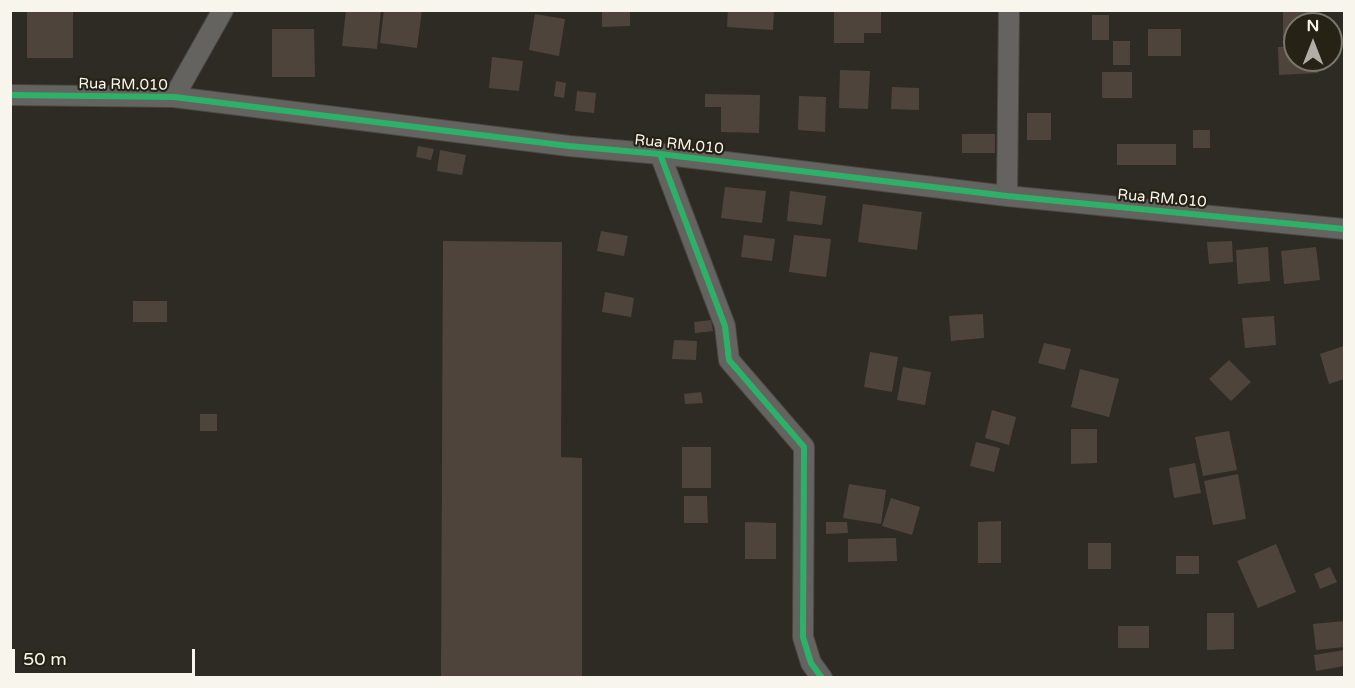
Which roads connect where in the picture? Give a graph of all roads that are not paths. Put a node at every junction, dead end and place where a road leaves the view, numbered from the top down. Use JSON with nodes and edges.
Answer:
{"nodes":[{"id":1,"x":223,"y":10,"type":"edge"},
{"id":2,"x":1009,"y":10,"type":"edge"},
{"id":3,"x":10,"y":95,"type":"edge"},
{"id":4,"x":174,"y":97,"type":"junction"},
{"id":5,"x":660,"y":154,"type":"junction"},
{"id":6,"x":1007,"y":196,"type":"junction"},
{"id":7,"x":1344,"y":229,"type":"edge"},
{"id":8,"x":822,"y":678,"type":"edge"}],
"edges":[{"from":1,"to":4,"type":"street"},
{"from":2,"to":6,"type":"street"},
{"from":3,"to":4,"type":"street","name":"Rua RM.010"},
{"from":4,"to":5,"type":"street","name":"Rua RM.010"},
{"from":5,"to":6,"type":"street","name":"Rua RM.010"},
{"from":5,"to":8,"type":"street"},
{"from":6,"to":7,"type":"street","name":"Rua RM.010"}]}
